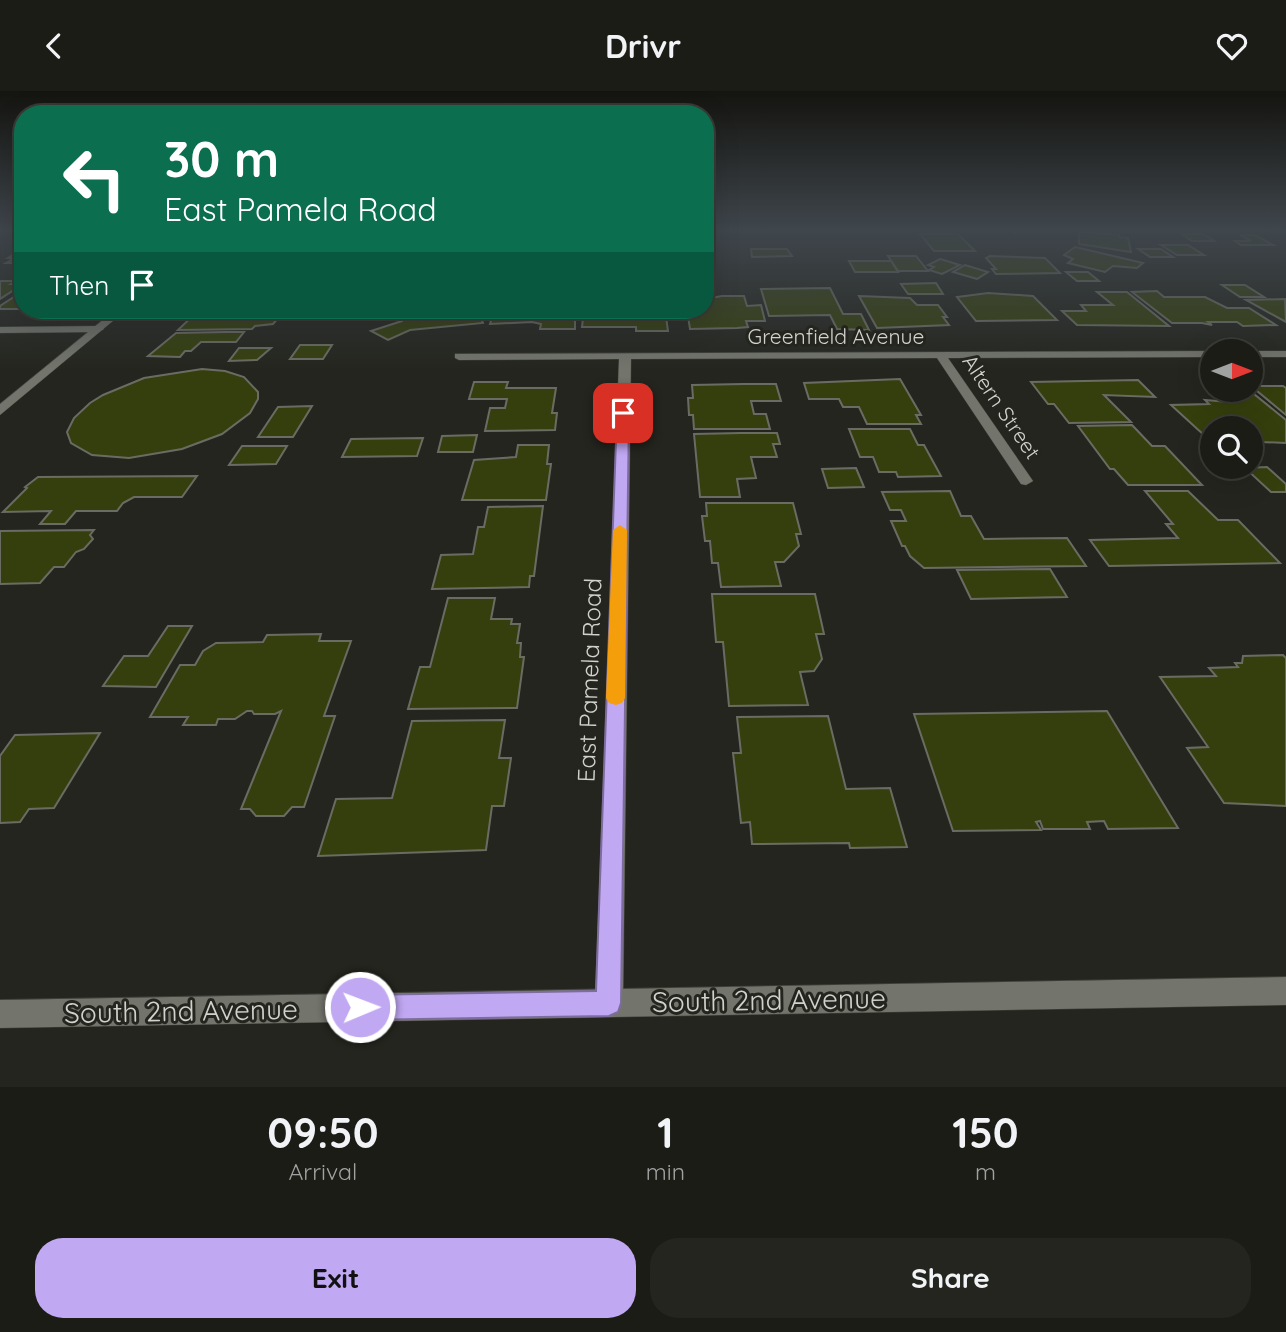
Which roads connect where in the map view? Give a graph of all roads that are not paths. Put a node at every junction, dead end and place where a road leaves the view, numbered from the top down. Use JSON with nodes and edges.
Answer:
{"nodes":[{"id":1,"x":110,"y":319,"type":"edge"},
{"id":2,"x":98,"y":329,"type":"junction"},
{"id":3,"x":0,"y":330,"type":"edge"},
{"id":4,"x":1200,"y":354,"type":"edge"},
{"id":5,"x":1264,"y":354,"type":"edge"},
{"id":6,"x":1286,"y":354,"type":"edge"},
{"id":7,"x":459,"y":356,"type":"dead end"},
{"id":8,"x":941,"y":356,"type":"junction"},
{"id":9,"x":625,"y":358,"type":"junction"},
{"id":10,"x":0,"y":411,"type":"edge"},
{"id":11,"x":1026,"y":481,"type":"dead end"},
{"id":12,"x":1286,"y":991,"type":"edge"},
{"id":13,"x":609,"y":1003,"type":"junction"},
{"id":14,"x":0,"y":1014,"type":"edge"}],
"edges":[{"from":1,"to":2,"type":"street"},
{"from":2,"to":3,"type":"street"},
{"from":2,"to":10,"type":"street"},
{"from":4,"to":8,"type":"street","name":"Greenfield Avenue"},
{"from":5,"to":6,"type":"street"},
{"from":7,"to":9,"type":"street","name":"Greenfield Avenue"},
{"from":8,"to":9,"type":"street","name":"Greenfield Avenue"},
{"from":8,"to":11,"type":"street","name":"Altern Street"},
{"from":9,"to":13,"type":"street","name":"East Pamela Road"},
{"from":12,"to":13,"type":"street","name":"South 2nd Avenue"},
{"from":13,"to":14,"type":"street","name":"South 2nd Avenue"}]}
